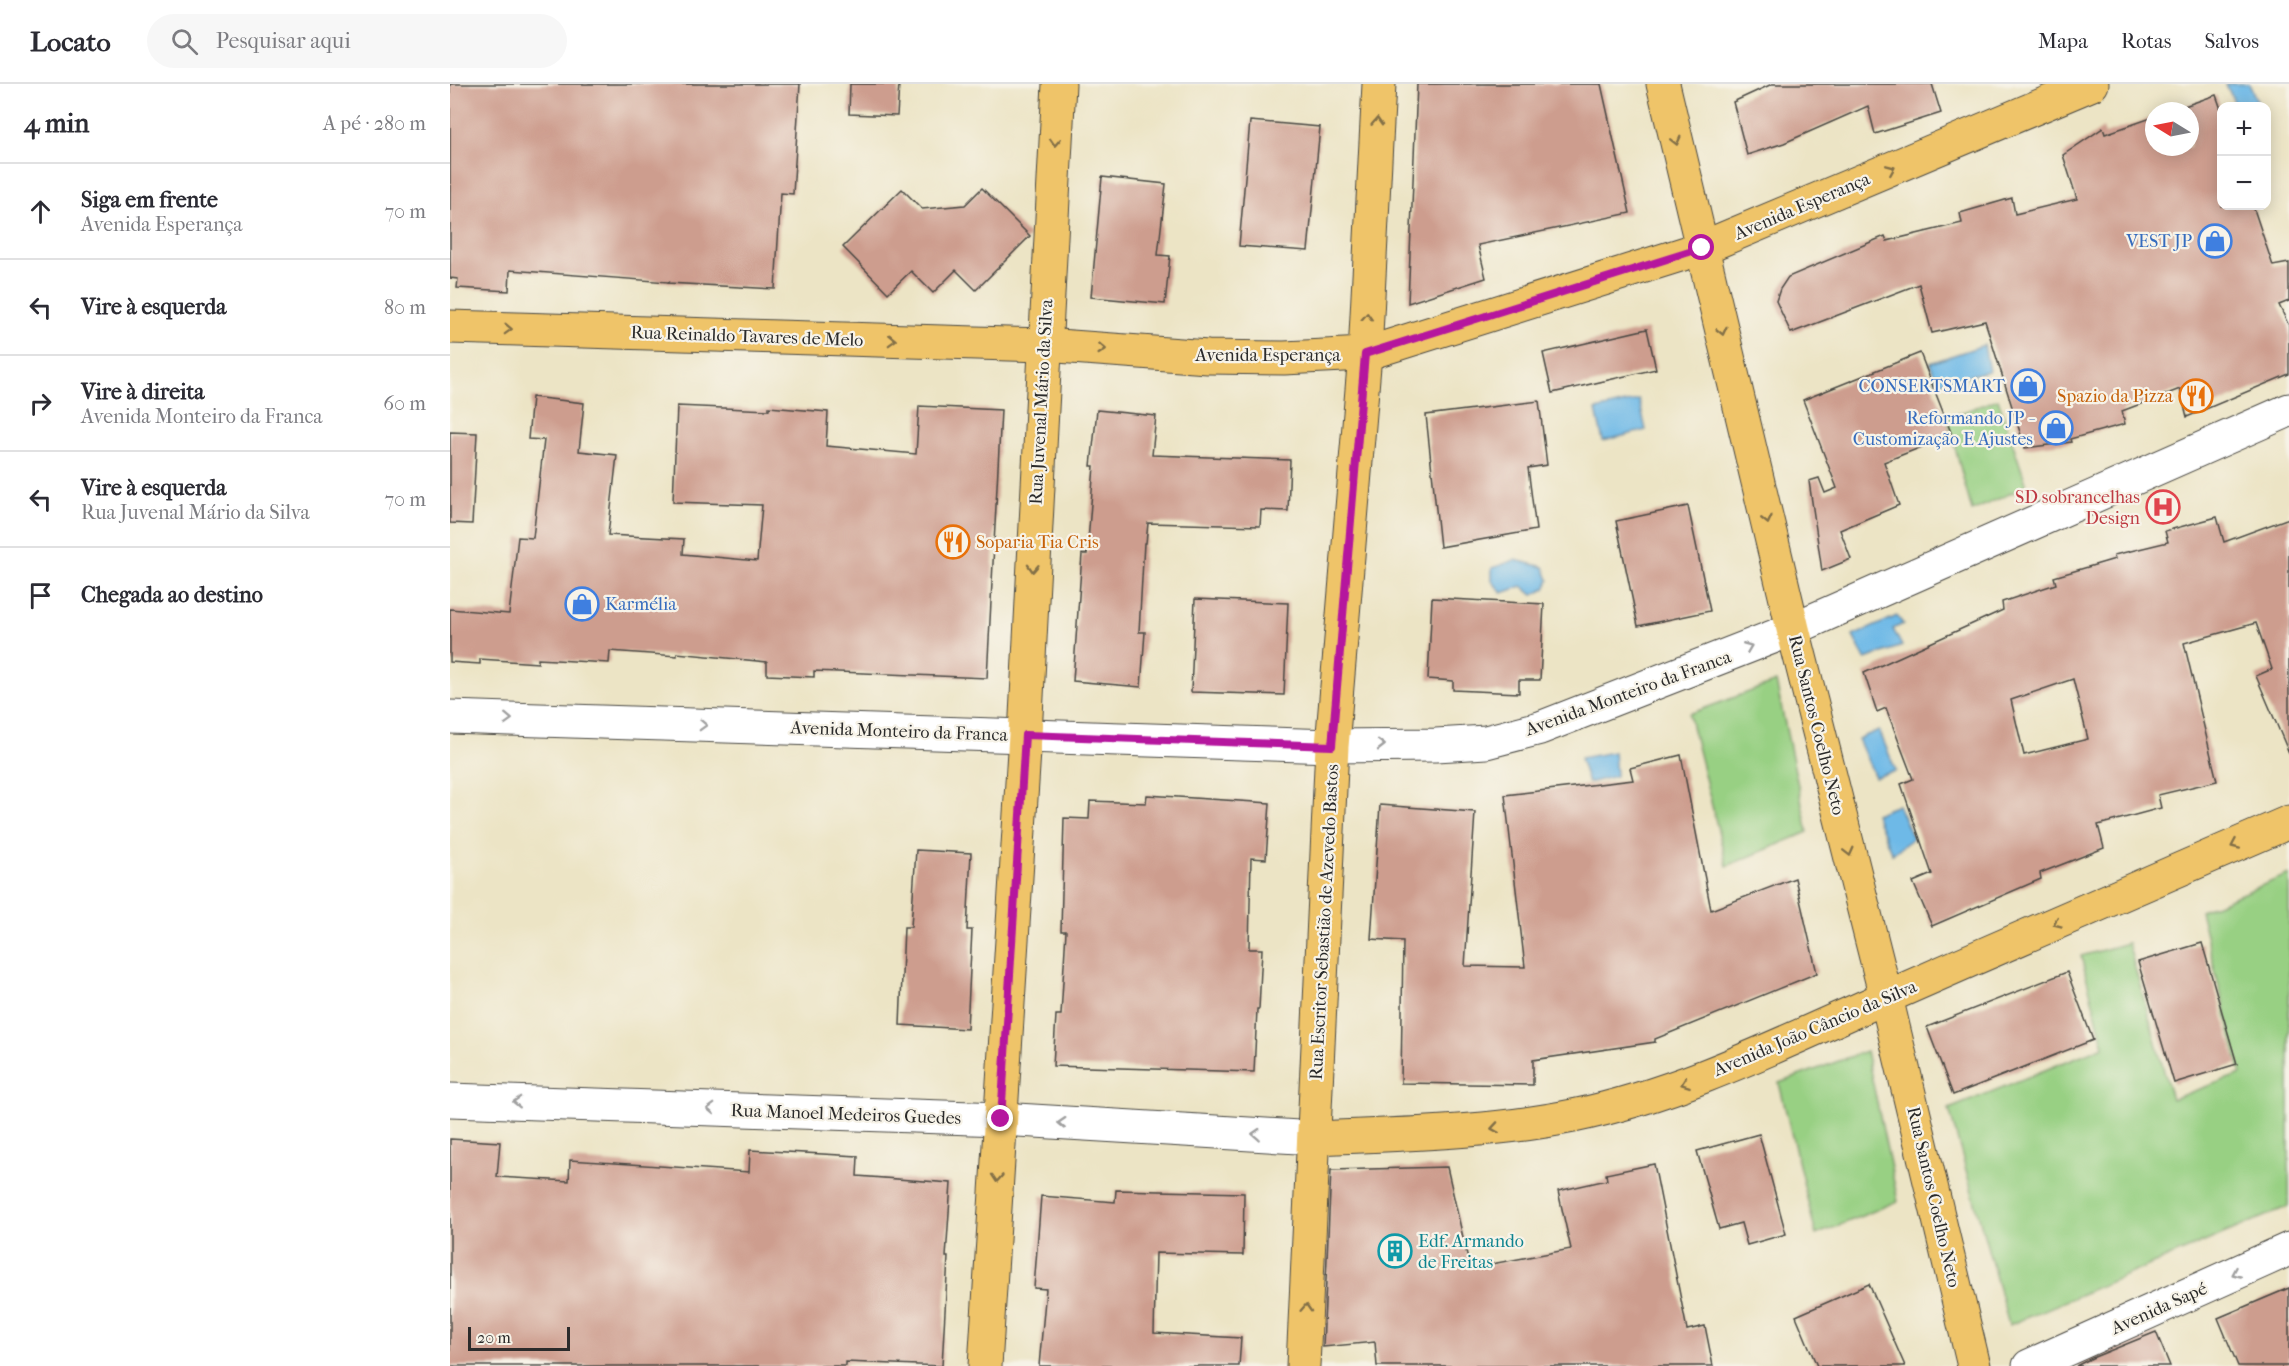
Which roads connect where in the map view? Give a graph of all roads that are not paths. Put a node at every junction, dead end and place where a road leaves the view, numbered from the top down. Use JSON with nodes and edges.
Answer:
{"nodes":[{"id":1,"x":1059,"y":84,"type":"edge"},
{"id":2,"x":1379,"y":84,"type":"edge"},
{"id":3,"x":1662,"y":84,"type":"edge"},
{"id":4,"x":2092,"y":84,"type":"edge"},
{"id":5,"x":1702,"y":248,"type":"junction"},
{"id":6,"x":450,"y":327,"type":"edge"},
{"id":7,"x":1044,"y":345,"type":"junction"},
{"id":8,"x":1365,"y":354,"type":"junction"},
{"id":9,"x":2289,"y":410,"type":"edge"},
{"id":10,"x":1793,"y":630,"type":"junction"},
{"id":11,"x":450,"y":717,"type":"edge"},
{"id":12,"x":1025,"y":735,"type":"junction"},
{"id":13,"x":1332,"y":746,"type":"junction"},
{"id":14,"x":2289,"y":822,"type":"edge"},
{"id":15,"x":1886,"y":997,"type":"junction"},
{"id":16,"x":450,"y":1100,"type":"edge"},
{"id":17,"x":1001,"y":1119,"type":"junction"},
{"id":18,"x":1315,"y":1138,"type":"junction"},
{"id":19,"x":2289,"y":1249,"type":"edge"},
{"id":20,"x":985,"y":1366,"type":"edge"},
{"id":21,"x":1303,"y":1366,"type":"edge"},
{"id":22,"x":1974,"y":1366,"type":"edge"},
{"id":23,"x":2029,"y":1366,"type":"edge"}],
"edges":[{"from":1,"to":7,"type":"main road","name":"Rua Juvenal Mário da Silva","one_way":true},
{"from":8,"to":2,"type":"main road","name":"Rua Escritor Sebastião de Azevedo Bastos","one_way":true},
{"from":3,"to":5,"type":"main road","name":"Rua Santos Coelho Neto","one_way":true},
{"from":5,"to":4,"type":"main road","name":"Avenida Esperança","one_way":true},
{"from":5,"to":8,"type":"main road","name":"Avenida Esperança"},
{"from":5,"to":10,"type":"main road","name":"Rua Santos Coelho Neto","one_way":true},
{"from":6,"to":7,"type":"main road","name":"Rua Reinaldo Tavares de Melo","one_way":true},
{"from":7,"to":8,"type":"main road","name":"Avenida Esperança","one_way":true},
{"from":7,"to":12,"type":"main road","name":"Rua Juvenal Mário da Silva","one_way":true},
{"from":8,"to":13,"type":"main road","name":"Rua Escritor Sebastião de Azevedo Bastos"},
{"from":9,"to":10,"type":"street","name":"Avenida Monteiro da Franca"},
{"from":13,"to":10,"type":"street","name":"Avenida Monteiro da Franca","one_way":true},
{"from":10,"to":15,"type":"main road","name":"Rua Santos Coelho Neto","one_way":true},
{"from":11,"to":12,"type":"street","name":"Avenida Monteiro da Franca","one_way":true},
{"from":12,"to":13,"type":"street","name":"Avenida Monteiro da Franca"},
{"from":12,"to":17,"type":"main road","name":"Rua Juvenal Mário da Silva"},
{"from":13,"to":18,"type":"main road","name":"Rua Escritor Sebastião de Azevedo Bastos"},
{"from":14,"to":15,"type":"main road","name":"Avenida João Câncio da Silva","one_way":true},
{"from":15,"to":18,"type":"main road","name":"Avenida João Câncio da Silva","one_way":true},
{"from":15,"to":22,"type":"main road","name":"Rua Santos Coelho Neto"},
{"from":17,"to":16,"type":"street","name":"Rua Manoel Medeiros Guedes","one_way":true},
{"from":18,"to":17,"type":"street","name":"Rua Manoel Medeiros Guedes","one_way":true},
{"from":17,"to":20,"type":"main road","name":"Rua Juvenal Mário da Silva","one_way":true},
{"from":21,"to":18,"type":"main road","name":"Rua Escritor Sebastião de Azevedo Bastos","one_way":true},
{"from":19,"to":23,"type":"street","name":"Avenida Sapé","one_way":true}]}
